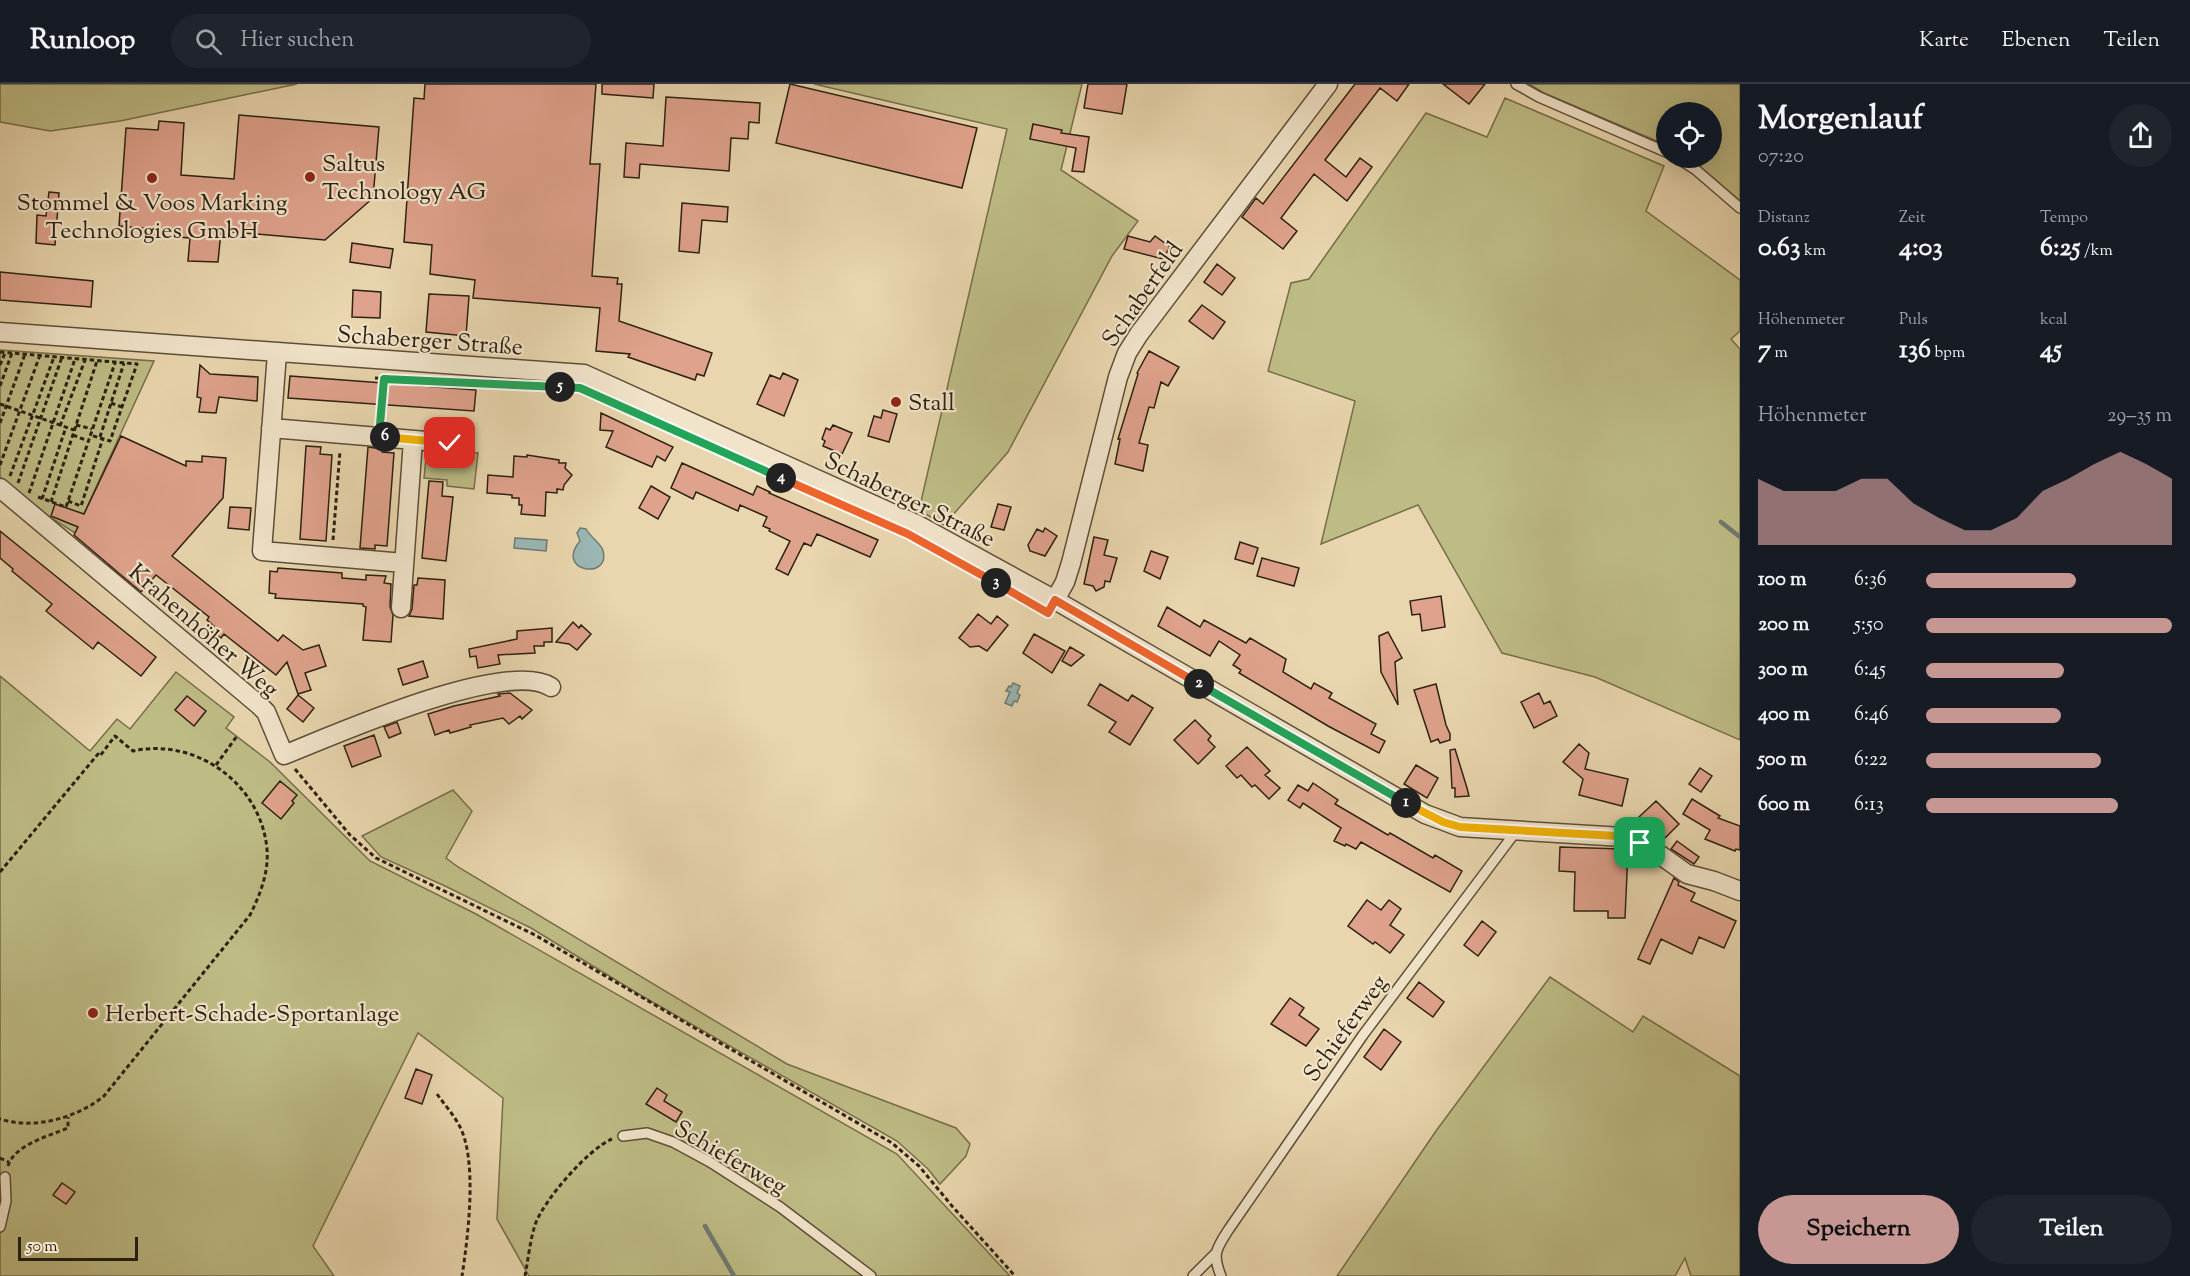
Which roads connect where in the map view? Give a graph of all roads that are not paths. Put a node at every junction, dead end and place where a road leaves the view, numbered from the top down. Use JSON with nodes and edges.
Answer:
{"nodes":[{"id":1,"x":1328,"y":84,"type":"edge"},
{"id":2,"x":1516,"y":84,"type":"edge"},
{"id":3,"x":1656,"y":148,"type":"edge"},
{"id":4,"x":1693,"y":168,"type":"edge"},
{"id":5,"x":1740,"y":208,"type":"edge"},
{"id":6,"x":0,"y":332,"type":"edge"},
{"id":7,"x":277,"y":353,"type":"junction"},
{"id":8,"x":271,"y":428,"type":"junction"},
{"id":9,"x":413,"y":440,"type":"junction"},
{"id":10,"x":450,"y":443,"type":"dead end"},
{"id":11,"x":9,"y":484,"type":"edge"},
{"id":12,"x":404,"y":563,"type":"junction"},
{"id":13,"x":1055,"y":600,"type":"junction"},
{"id":14,"x":401,"y":608,"type":"dead end"},
{"id":15,"x":551,"y":687,"type":"dead end"},
{"id":16,"x":1517,"y":830,"type":"junction"},
{"id":17,"x":1740,"y":891,"type":"edge"},
{"id":18,"x":623,"y":1136,"type":"road end"},
{"id":19,"x":5,"y":1177,"type":"road end"},
{"id":20,"x":0,"y":1227,"type":"edge"},
{"id":21,"x":1215,"y":1254,"type":"junction"},
{"id":22,"x":871,"y":1276,"type":"edge"},
{"id":23,"x":1193,"y":1276,"type":"edge"},
{"id":24,"x":1221,"y":1276,"type":"edge"}],
"edges":[{"from":1,"to":13,"type":"street","name":"Schaberfeld"},
{"from":2,"to":3,"type":"lane"},
{"from":4,"to":5,"type":"lane"},
{"from":6,"to":7,"type":"street","name":"Schaberger Straße"},
{"from":7,"to":8,"type":"street"},
{"from":7,"to":13,"type":"street","name":"Schaberger Straße"},
{"from":8,"to":9,"type":"street"},
{"from":8,"to":12,"type":"street"},
{"from":9,"to":10,"type":"street"},
{"from":9,"to":12,"type":"street"},
{"from":11,"to":15,"type":"street","name":"Krahenhöher Weg"},
{"from":12,"to":14,"type":"street"},
{"from":13,"to":16,"type":"street","name":"Schaberger Straße"},
{"from":16,"to":17,"type":"street","name":"Schaberger Straße"},
{"from":16,"to":21,"type":"lane","name":"Schieferweg"},
{"from":18,"to":22,"type":"lane","name":"Schieferweg"},
{"from":19,"to":20,"type":"lane"},
{"from":21,"to":23,"type":"lane","name":"Schieferweg"},
{"from":21,"to":24,"type":"lane"}]}
